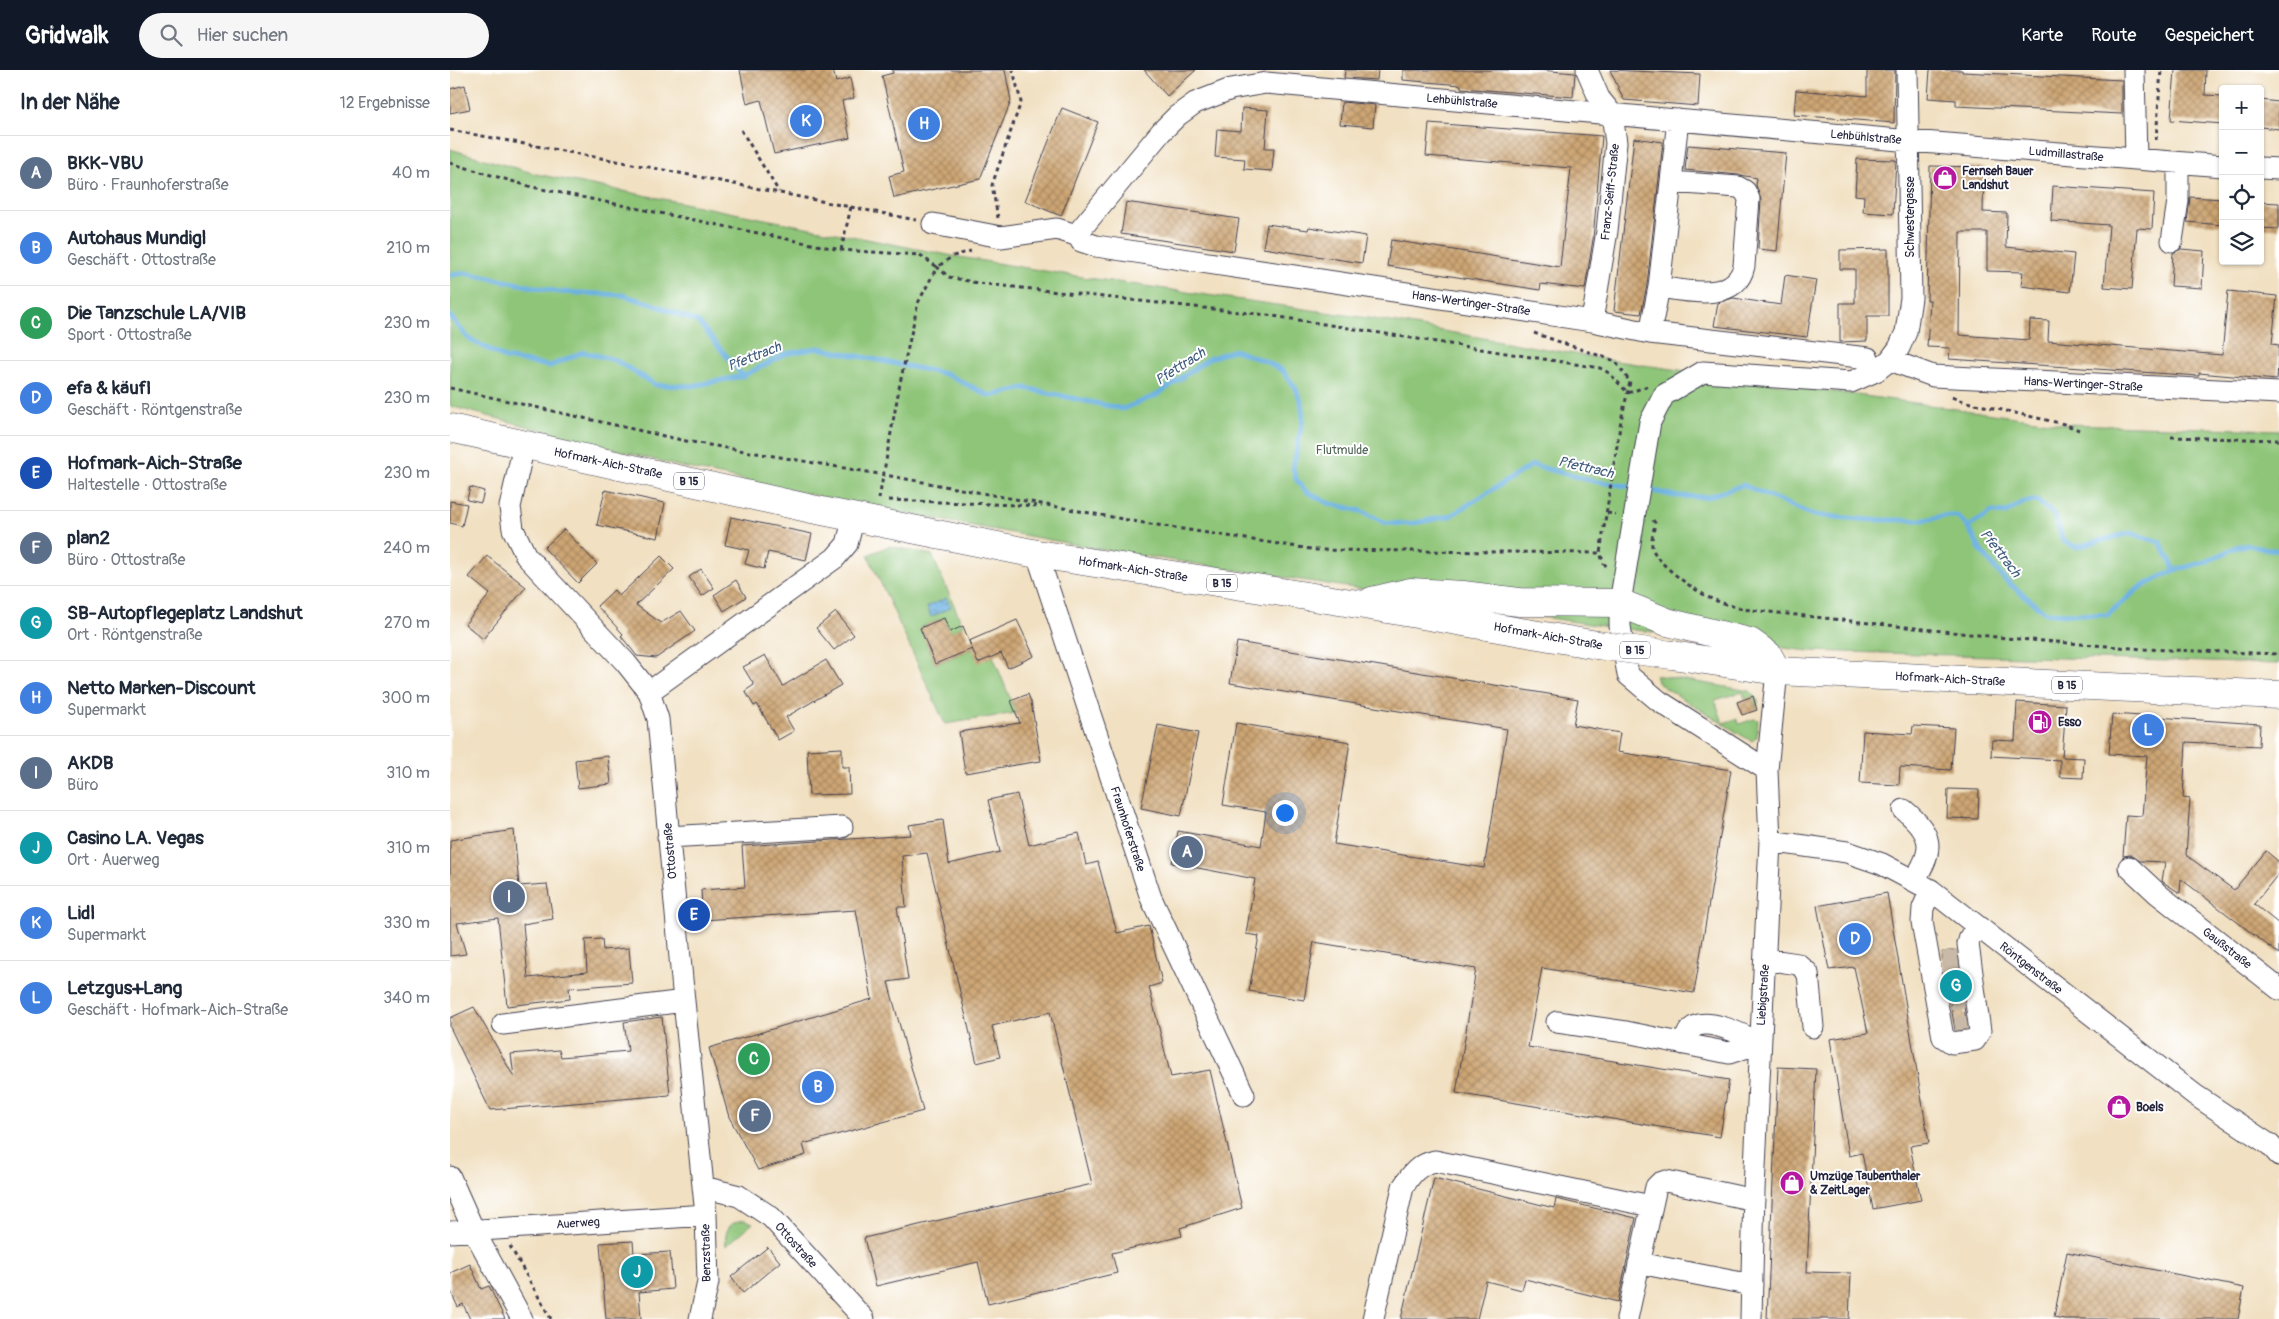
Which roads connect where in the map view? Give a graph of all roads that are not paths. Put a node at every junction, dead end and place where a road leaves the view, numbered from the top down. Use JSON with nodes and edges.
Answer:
{"nodes":[{"id":1,"x":1587,"y":70,"type":"edge"},
{"id":2,"x":1907,"y":70,"type":"edge"},
{"id":3,"x":2134,"y":70,"type":"edge"},
{"id":4,"x":1266,"y":76,"type":"edge"},
{"id":5,"x":1612,"y":114,"type":"junction"},
{"id":6,"x":1678,"y":120,"type":"junction"},
{"id":7,"x":1910,"y":141,"type":"junction"},
{"id":8,"x":2145,"y":160,"type":"junction"},
{"id":9,"x":2178,"y":163,"type":"junction"},
{"id":10,"x":2219,"y":166,"type":"edge"},
{"id":11,"x":2264,"y":168,"type":"edge"},
{"id":12,"x":2279,"y":169,"type":"edge"},
{"id":13,"x":1671,"y":182,"type":"junction"},
{"id":14,"x":933,"y":224,"type":"road end"},
{"id":15,"x":1079,"y":236,"type":"junction"},
{"id":16,"x":2172,"y":241,"type":"dead end"},
{"id":17,"x":1659,"y":287,"type":"junction"},
{"id":18,"x":1592,"y":320,"type":"junction"},
{"id":19,"x":1650,"y":333,"type":"junction"},
{"id":20,"x":1868,"y":358,"type":"dead end"},
{"id":21,"x":1890,"y":360,"type":"junction"},
{"id":22,"x":2279,"y":394,"type":"edge"},
{"id":23,"x":450,"y":428,"type":"edge"},
{"id":24,"x":524,"y":445,"type":"junction"},
{"id":25,"x":862,"y":508,"type":"junction"},
{"id":26,"x":1037,"y":554,"type":"junction"},
{"id":27,"x":1620,"y":603,"type":"junction"},
{"id":28,"x":1358,"y":604,"type":"junction"},
{"id":29,"x":1776,"y":670,"type":"junction"},
{"id":30,"x":648,"y":692,"type":"junction"},
{"id":31,"x":2279,"y":695,"type":"edge"},
{"id":32,"x":1767,"y":770,"type":"junction"},
{"id":33,"x":1904,"y":810,"type":"dead end"},
{"id":34,"x":842,"y":827,"type":"dead end"},
{"id":35,"x":668,"y":838,"type":"junction"},
{"id":36,"x":1770,"y":841,"type":"junction"},
{"id":37,"x":2128,"y":867,"type":"dead end"},
{"id":38,"x":1922,"y":885,"type":"junction"},
{"id":39,"x":1977,"y":926,"type":"junction"},
{"id":40,"x":1765,"y":959,"type":"junction"},
{"id":41,"x":1952,"y":968,"type":"junction"},
{"id":42,"x":2279,"y":989,"type":"edge"},
{"id":43,"x":684,"y":1001,"type":"junction"},
{"id":44,"x":1557,"y":1022,"type":"dead end"},
{"id":45,"x":503,"y":1024,"type":"dead end"},
{"id":46,"x":1813,"y":1027,"type":"dead end"},
{"id":47,"x":1760,"y":1043,"type":"junction"},
{"id":48,"x":1244,"y":1095,"type":"dead end"},
{"id":49,"x":2276,"y":1144,"type":"edge"},
{"id":50,"x":450,"y":1177,"type":"edge"},
{"id":51,"x":703,"y":1187,"type":"junction"},
{"id":52,"x":1754,"y":1200,"type":"junction"},
{"id":53,"x":1651,"y":1206,"type":"junction"},
{"id":54,"x":706,"y":1215,"type":"junction"},
{"id":55,"x":474,"y":1230,"type":"junction"},
{"id":56,"x":450,"y":1232,"type":"edge"},
{"id":57,"x":1639,"y":1263,"type":"junction"},
{"id":58,"x":1752,"y":1285,"type":"junction"},
{"id":59,"x":522,"y":1319,"type":"edge"},
{"id":60,"x":700,"y":1319,"type":"edge"},
{"id":61,"x":864,"y":1319,"type":"edge"},
{"id":62,"x":1373,"y":1319,"type":"edge"},
{"id":63,"x":1627,"y":1319,"type":"edge"},
{"id":64,"x":1751,"y":1319,"type":"edge"}],
"edges":[{"from":1,"to":5,"type":"street","name":"Franz-Seiff-Straße"},
{"from":2,"to":7,"type":"street","name":"Schwestergasse"},
{"from":3,"to":8,"type":"street"},
{"from":4,"to":5,"type":"street","name":"Lehbühlstraße"},
{"from":4,"to":15,"type":"street","name":"Lehbühlstraße"},
{"from":5,"to":6,"type":"street","name":"Lehbühlstraße"},
{"from":5,"to":18,"type":"street","name":"Franz-Seiff-Straße"},
{"from":6,"to":7,"type":"street","name":"Lehbühlstraße"},
{"from":6,"to":13,"type":"street"},
{"from":7,"to":8,"type":"street","name":"Ludmillastraße"},
{"from":7,"to":21,"type":"street","name":"Schwestergasse"},
{"from":8,"to":9,"type":"street","name":"Ludmillastraße"},
{"from":9,"to":10,"type":"street","name":"Ludmillastraße"},
{"from":9,"to":16,"type":"street"},
{"from":11,"to":12,"type":"street"},
{"from":13,"to":17,"type":"street"},
{"from":13,"to":17,"type":"street"},
{"from":14,"to":15,"type":"street"},
{"from":15,"to":18,"type":"street","name":"Hans-Wertinger-Straße"},
{"from":17,"to":19,"type":"street"},
{"from":18,"to":19,"type":"street","name":"Hans-Wertinger-Straße"},
{"from":19,"to":20,"type":"street","name":"Hans-Wertinger-Straße"},
{"from":21,"to":22,"type":"street","name":"Hans-Wertinger-Straße"},
{"from":21,"to":27,"type":"street"},
{"from":23,"to":24,"type":"main road","name":"Hofmark-Aich-Straße","number":"B 15"},
{"from":24,"to":25,"type":"main road","name":"Hofmark-Aich-Straße","number":"B 15"},
{"from":24,"to":30,"type":"street","name":"Ottostraße"},
{"from":25,"to":26,"type":"main road","name":"Hofmark-Aich-Straße","number":"B 15"},
{"from":25,"to":30,"type":"street"},
{"from":26,"to":28,"type":"main road","name":"Hofmark-Aich-Straße","number":"B 15"},
{"from":26,"to":48,"type":"street","name":"Fraunhoferstraße"},
{"from":27,"to":28,"type":"main road"},
{"from":27,"to":29,"type":"main road"},
{"from":27,"to":32,"type":"street"},
{"from":28,"to":29,"type":"main road","name":"Hofmark-Aich-Straße","number":"B 15","bridge":true},
{"from":29,"to":31,"type":"main road","name":"Hofmark-Aich-Straße","number":"B 15"},
{"from":29,"to":32,"type":"street","name":"Liebigstraße"},
{"from":30,"to":35,"type":"street","name":"Ottostraße"},
{"from":32,"to":36,"type":"street","name":"Liebigstraße"},
{"from":33,"to":38,"type":"street"},
{"from":34,"to":35,"type":"street"},
{"from":35,"to":43,"type":"street","name":"Ottostraße"},
{"from":36,"to":38,"type":"street","name":"Röntgenstraße"},
{"from":36,"to":40,"type":"street","name":"Liebigstraße"},
{"from":37,"to":42,"type":"street","name":"Gaußstraße"},
{"from":38,"to":39,"type":"street","name":"Röntgenstraße"},
{"from":38,"to":41,"type":"street"},
{"from":39,"to":41,"type":"street"},
{"from":39,"to":49,"type":"street","name":"Röntgenstraße"},
{"from":40,"to":46,"type":"street"},
{"from":40,"to":47,"type":"street","name":"Liebigstraße"},
{"from":41,"to":41,"type":"street"},
{"from":43,"to":45,"type":"street"},
{"from":43,"to":51,"type":"street","name":"Ottostraße"},
{"from":44,"to":47,"type":"street"},
{"from":47,"to":52,"type":"street","name":"Liebigstraße"},
{"from":50,"to":55,"type":"street"},
{"from":51,"to":54,"type":"street","name":"Benzstraße"},
{"from":51,"to":61,"type":"street","name":"Ottostraße"},
{"from":52,"to":53,"type":"street"},
{"from":52,"to":58,"type":"street","name":"Liebigstraße"},
{"from":53,"to":57,"type":"street"},
{"from":53,"to":62,"type":"street"},
{"from":54,"to":55,"type":"street","name":"Auerweg"},
{"from":54,"to":60,"type":"street","name":"Benzstraße"},
{"from":55,"to":56,"type":"street","name":"Auerweg"},
{"from":55,"to":59,"type":"street"},
{"from":57,"to":58,"type":"street"},
{"from":57,"to":63,"type":"street"},
{"from":58,"to":64,"type":"street","name":"Liebigstraße"}]}
